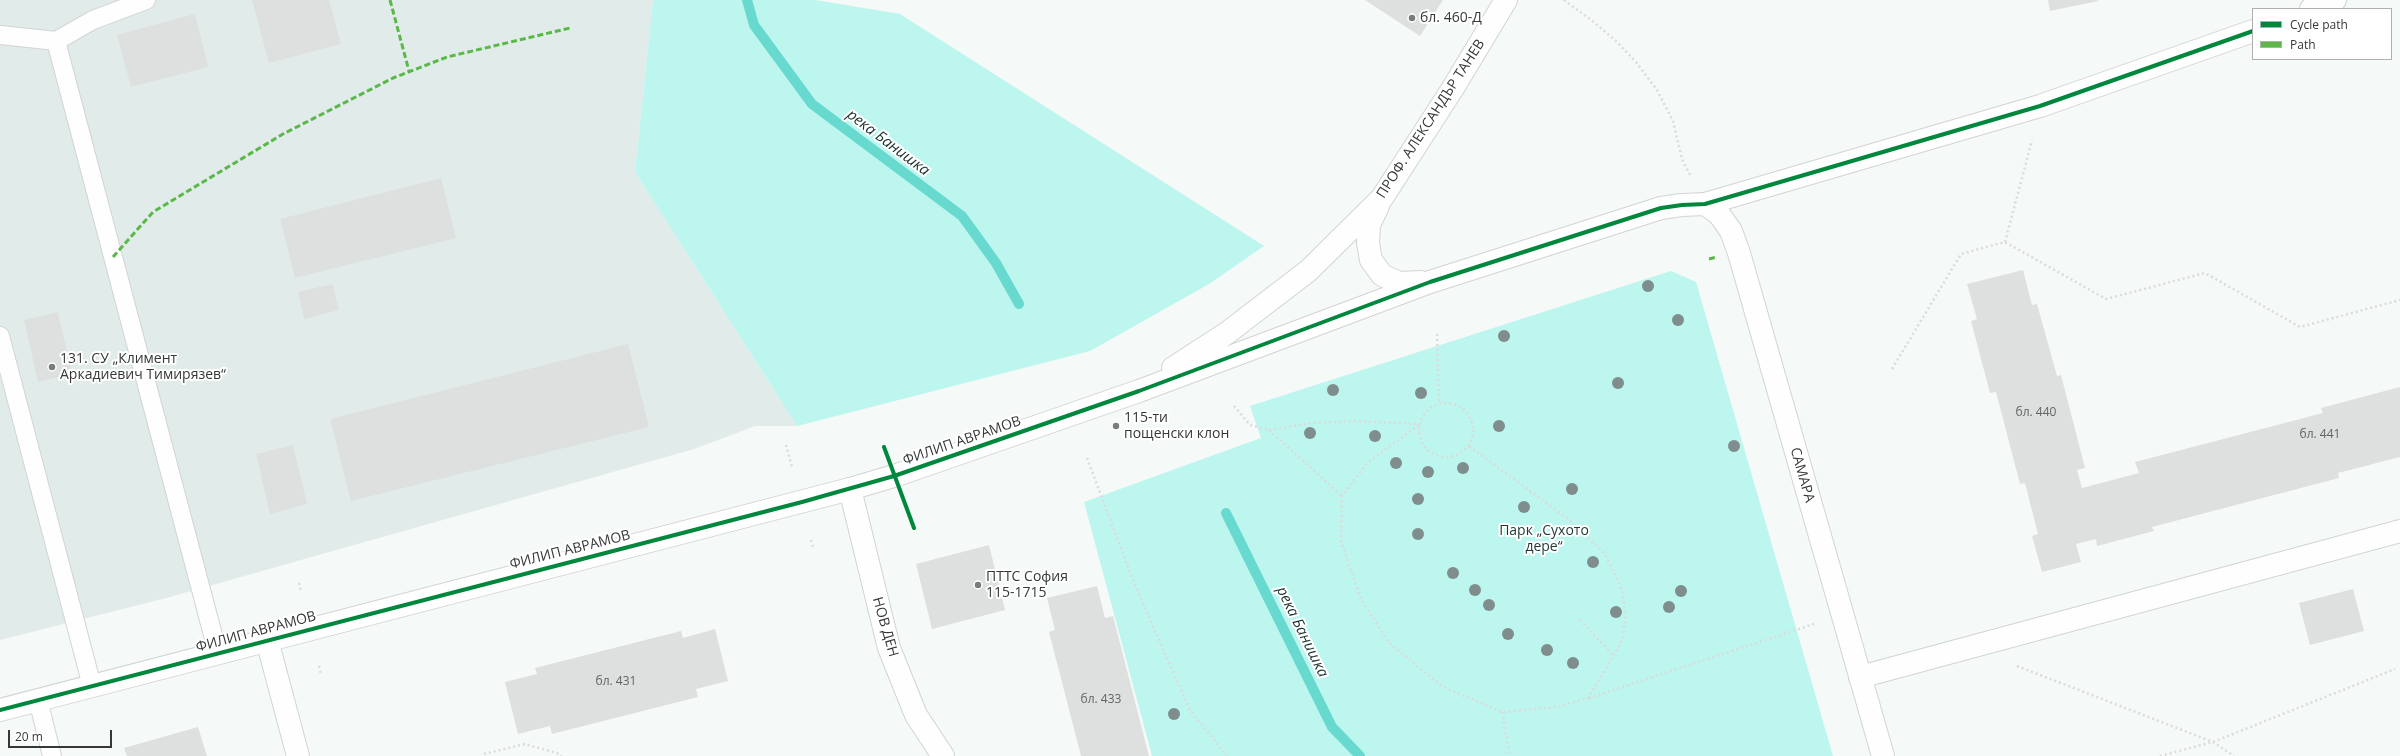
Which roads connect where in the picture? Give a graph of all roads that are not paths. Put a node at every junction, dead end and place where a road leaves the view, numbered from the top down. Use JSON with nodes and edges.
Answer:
{"nodes":[{"id":1,"x":146,"y":0,"type":"edge"},
{"id":2,"x":1506,"y":0,"type":"edge"},
{"id":3,"x":2335,"y":0,"type":"edge"},
{"id":4,"x":2314,"y":8,"type":"edge"},
{"id":5,"x":2252,"y":31,"type":"edge"},
{"id":6,"x":0,"y":35,"type":"edge"},
{"id":7,"x":56,"y":41,"type":"junction"},
{"id":8,"x":1382,"y":198,"type":"junction"},
{"id":9,"x":1705,"y":204,"type":"junction"},
{"id":10,"x":1430,"y":282,"type":"junction"},
{"id":11,"x":0,"y":336,"type":"edge"},
{"id":12,"x":1139,"y":390,"type":"junction"},
{"id":13,"x":850,"y":489,"type":"junction"},
{"id":14,"x":2400,"y":531,"type":"edge"},
{"id":15,"x":267,"y":640,"type":"junction"},
{"id":16,"x":218,"y":654,"type":"junction"},
{"id":17,"x":1860,"y":677,"type":"junction"},
{"id":18,"x":92,"y":686,"type":"junction"},
{"id":19,"x":38,"y":700,"type":"junction"},
{"id":20,"x":0,"y":710,"type":"edge"},
{"id":21,"x":52,"y":756,"type":"edge"},
{"id":22,"x":298,"y":756,"type":"edge"},
{"id":23,"x":943,"y":756,"type":"edge"},
{"id":24,"x":1883,"y":756,"type":"edge"}],
"edges":[{"from":1,"to":7,"type":"lane"},
{"from":2,"to":8,"type":"street","name":"ПРОФ. АЛЕКСАНДЪР ТАНЕВ"},
{"from":3,"to":4,"type":"street"},
{"from":5,"to":9,"type":"street"},
{"from":6,"to":7,"type":"lane"},
{"from":7,"to":16,"type":"lane"},
{"from":8,"to":10,"type":"street"},
{"from":8,"to":12,"type":"street","name":"ПРОФ. АЛЕКСАНДЪР ТАНЕВ"},
{"from":9,"to":10,"type":"street"},
{"from":9,"to":17,"type":"street","name":"САМАРА"},
{"from":10,"to":12,"type":"street"},
{"from":11,"to":18,"type":"lane"},
{"from":12,"to":13,"type":"street","name":"ФИЛИП АВРАМОВ"},
{"from":13,"to":15,"type":"street","name":"ФИЛИП АВРАМОВ"},
{"from":13,"to":23,"type":"street","name":"НОВ ДЕН"},
{"from":14,"to":17,"type":"street"},
{"from":15,"to":16,"type":"street","name":"ФИЛИП АВРАМОВ"},
{"from":15,"to":22,"type":"street"},
{"from":16,"to":18,"type":"street","name":"ФИЛИП АВРАМОВ"},
{"from":17,"to":24,"type":"street","name":"САМАРА"},
{"from":18,"to":19,"type":"street","name":"ФИЛИП АВРАМОВ"},
{"from":19,"to":20,"type":"street","name":"ФИЛИП АВРАМОВ"},
{"from":19,"to":21,"type":"lane"}]}
